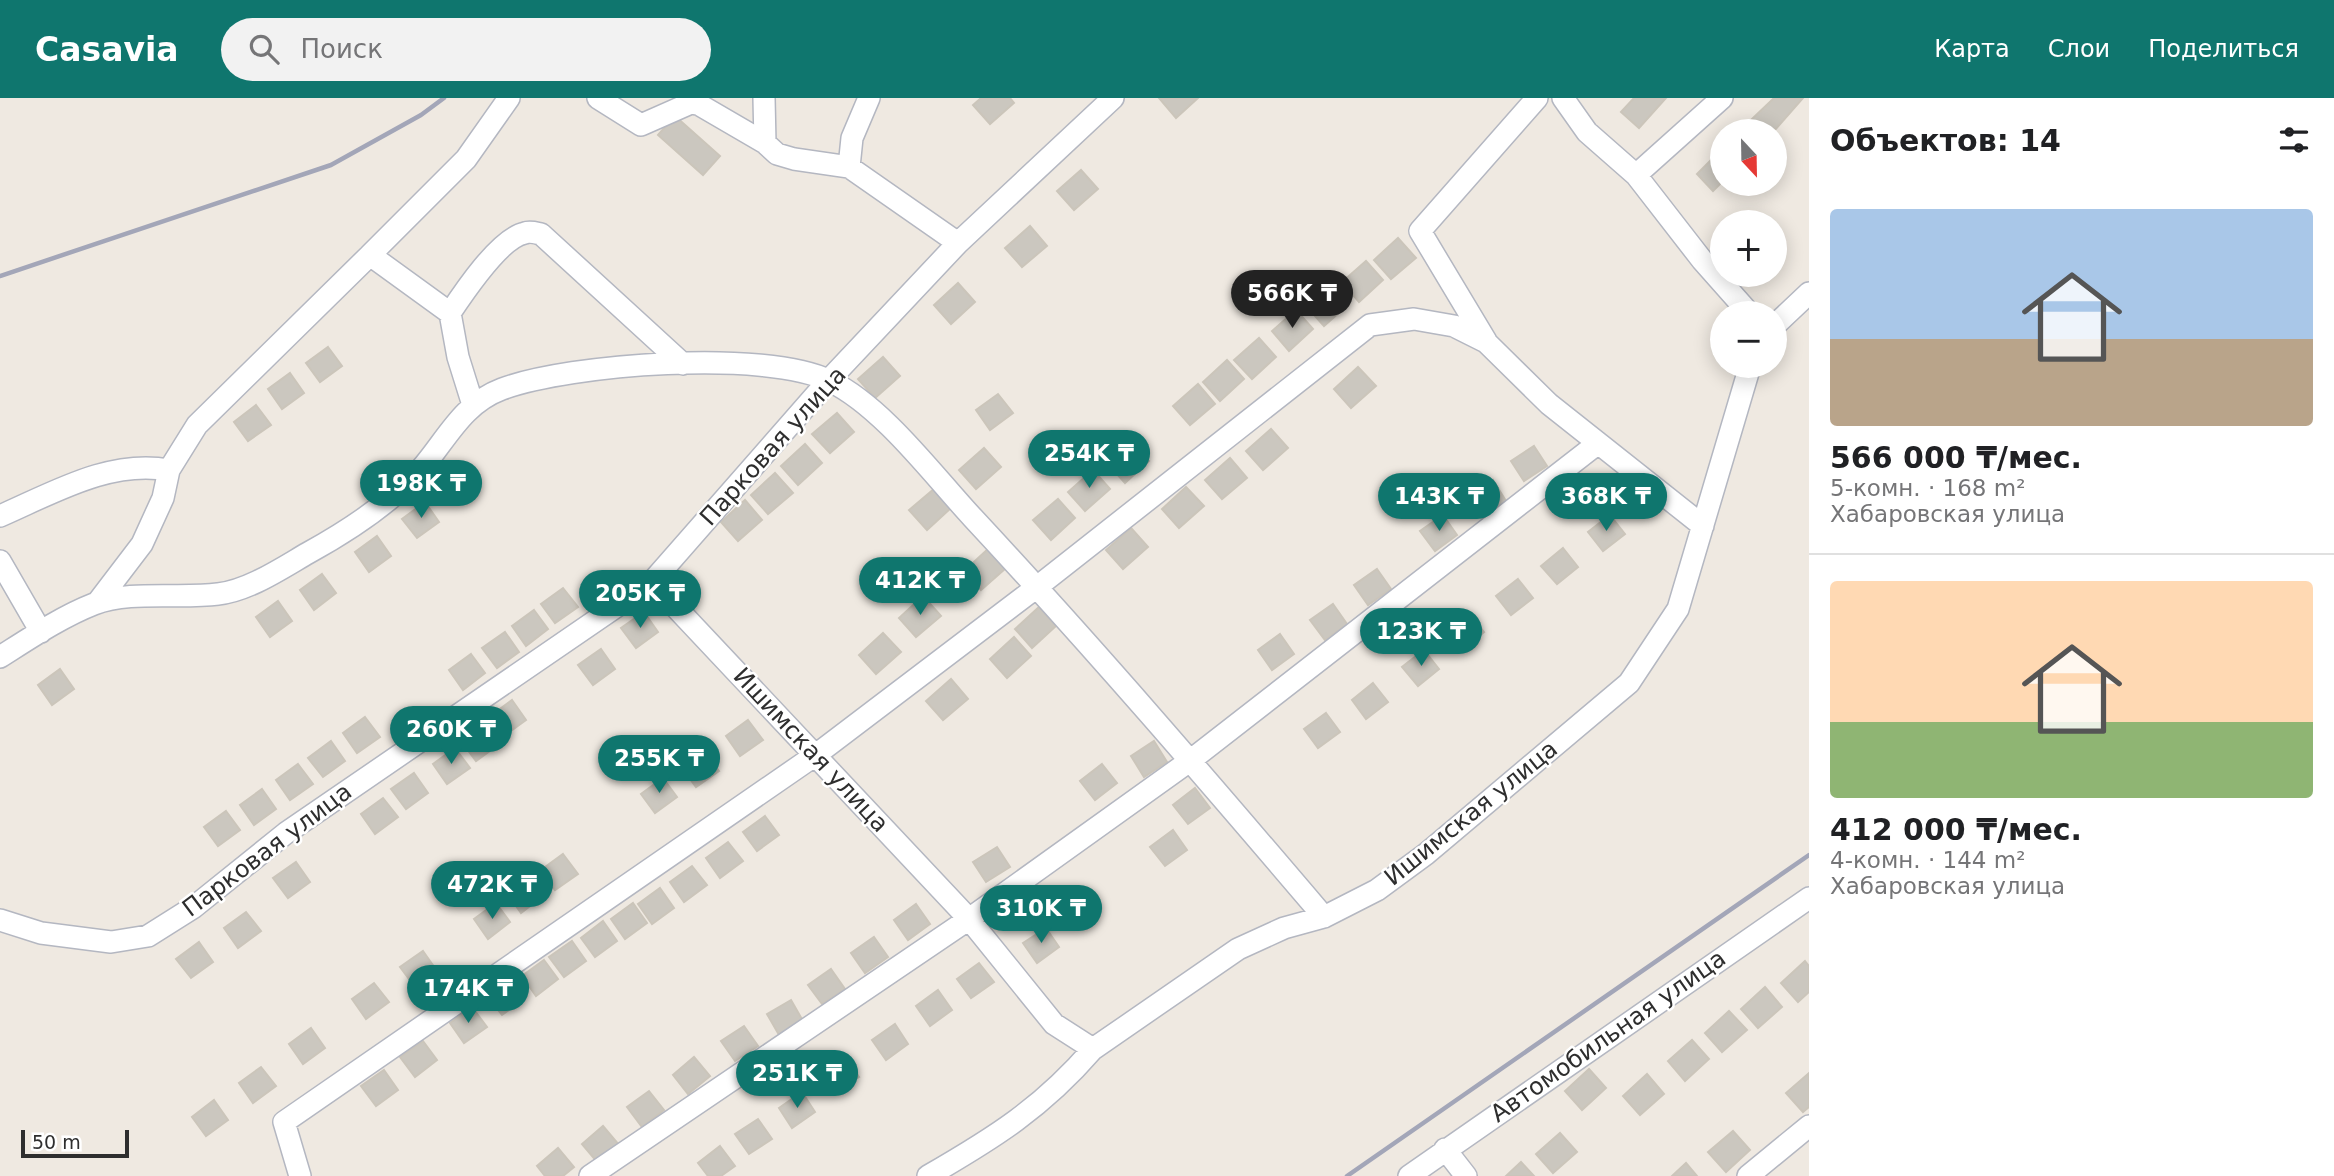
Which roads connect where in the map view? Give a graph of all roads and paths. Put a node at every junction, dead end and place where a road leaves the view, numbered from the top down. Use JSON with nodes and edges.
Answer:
{"nodes":[{"id":1,"x":509,"y":98,"type":"edge"},
{"id":2,"x":598,"y":98,"type":"edge"},
{"id":3,"x":764,"y":98,"type":"edge"},
{"id":4,"x":869,"y":98,"type":"edge"},
{"id":5,"x":1113,"y":98,"type":"edge"},
{"id":6,"x":1537,"y":98,"type":"edge"},
{"id":7,"x":1563,"y":98,"type":"edge"},
{"id":8,"x":1722,"y":98,"type":"edge"},
{"id":9,"x":765,"y":143,"type":"junction"},
{"id":10,"x":849,"y":167,"type":"junction"},
{"id":11,"x":1636,"y":175,"type":"junction"},
{"id":12,"x":958,"y":243,"type":"junction"},
{"id":13,"x":370,"y":255,"type":"junction"},
{"id":14,"x":1809,"y":293,"type":"edge"},
{"id":15,"x":1738,"y":301,"type":"edge"},
{"id":16,"x":450,"y":313,"type":"junction"},
{"id":17,"x":1787,"y":314,"type":"edge"},
{"id":18,"x":1486,"y":342,"type":"junction"},
{"id":19,"x":683,"y":364,"type":"junction"},
{"id":20,"x":1746,"y":378,"type":"edge"},
{"id":21,"x":829,"y":380,"type":"junction"},
{"id":22,"x":473,"y":405,"type":"junction"},
{"id":23,"x":1597,"y":444,"type":"junction"},
{"id":24,"x":169,"y":470,"type":"junction"},
{"id":25,"x":0,"y":516,"type":"edge"},
{"id":26,"x":1703,"y":526,"type":"junction"},
{"id":27,"x":0,"y":561,"type":"edge"},
{"id":28,"x":652,"y":582,"type":"junction"},
{"id":29,"x":1037,"y":587,"type":"junction"},
{"id":30,"x":97,"y":603,"type":"junction"},
{"id":31,"x":41,"y":632,"type":"junction"},
{"id":32,"x":0,"y":657,"type":"edge"},
{"id":33,"x":817,"y":754,"type":"junction"},
{"id":34,"x":1191,"y":760,"type":"junction"},
{"id":35,"x":1809,"y":898,"type":"edge"},
{"id":36,"x":1324,"y":917,"type":"junction"},
{"id":37,"x":969,"y":919,"type":"junction"},
{"id":38,"x":0,"y":920,"type":"edge"},
{"id":39,"x":1093,"y":1049,"type":"junction"},
{"id":40,"x":1809,"y":1126,"type":"edge"},
{"id":41,"x":1445,"y":1149,"type":"junction"},
{"id":42,"x":300,"y":1176,"type":"edge"},
{"id":43,"x":590,"y":1176,"type":"edge"},
{"id":44,"x":928,"y":1176,"type":"edge"},
{"id":45,"x":1409,"y":1176,"type":"edge"},
{"id":46,"x":1466,"y":1176,"type":"edge"},
{"id":47,"x":1748,"y":1176,"type":"edge"}],
"edges":[{"from":1,"to":13,"type":"street"},
{"from":2,"to":9,"type":"street"},
{"from":3,"to":9,"type":"street"},
{"from":4,"to":10,"type":"street"},
{"from":5,"to":12,"type":"street","name":"Парковая улица"},
{"from":6,"to":18,"type":"street"},
{"from":7,"to":11,"type":"street"},
{"from":8,"to":11,"type":"street"},
{"from":9,"to":10,"type":"street"},
{"from":10,"to":12,"type":"street"},
{"from":11,"to":15,"type":"street"},
{"from":12,"to":21,"type":"street","name":"Парковая улица"},
{"from":13,"to":16,"type":"street"},
{"from":13,"to":24,"type":"street"},
{"from":14,"to":17,"type":"street"},
{"from":16,"to":19,"type":"street"},
{"from":16,"to":22,"type":"street"},
{"from":18,"to":23,"type":"street"},
{"from":18,"to":29,"type":"street"},
{"from":19,"to":21,"type":"street"},
{"from":19,"to":22,"type":"street"},
{"from":20,"to":26,"type":"street","name":"Ишимская улица"},
{"from":21,"to":28,"type":"street","name":"Парковая улица"},
{"from":21,"to":29,"type":"street"},
{"from":22,"to":30,"type":"street"},
{"from":23,"to":26,"type":"street"},
{"from":23,"to":34,"type":"street"},
{"from":24,"to":25,"type":"street"},
{"from":24,"to":30,"type":"street"},
{"from":26,"to":36,"type":"street","name":"Ишимская улица"},
{"from":27,"to":31,"type":"street"},
{"from":28,"to":33,"type":"street","name":"Ишимская улица"},
{"from":28,"to":38,"type":"street","name":"Парковая улица"},
{"from":29,"to":33,"type":"street"},
{"from":29,"to":34,"type":"street"},
{"from":30,"to":31,"type":"street"},
{"from":31,"to":32,"type":"street"},
{"from":33,"to":37,"type":"street","name":"Ишимская улица"},
{"from":33,"to":42,"type":"street"},
{"from":34,"to":36,"type":"street"},
{"from":34,"to":37,"type":"street"},
{"from":35,"to":41,"type":"street","name":"Автомобильная улица"},
{"from":36,"to":39,"type":"street","name":"Ишимская улица"},
{"from":37,"to":39,"type":"street","name":"Ишимская улица"},
{"from":37,"to":43,"type":"street"},
{"from":39,"to":44,"type":"street"},
{"from":40,"to":47,"type":"street"},
{"from":41,"to":45,"type":"street","name":"Автомобильная улица"},
{"from":41,"to":46,"type":"street"}]}
